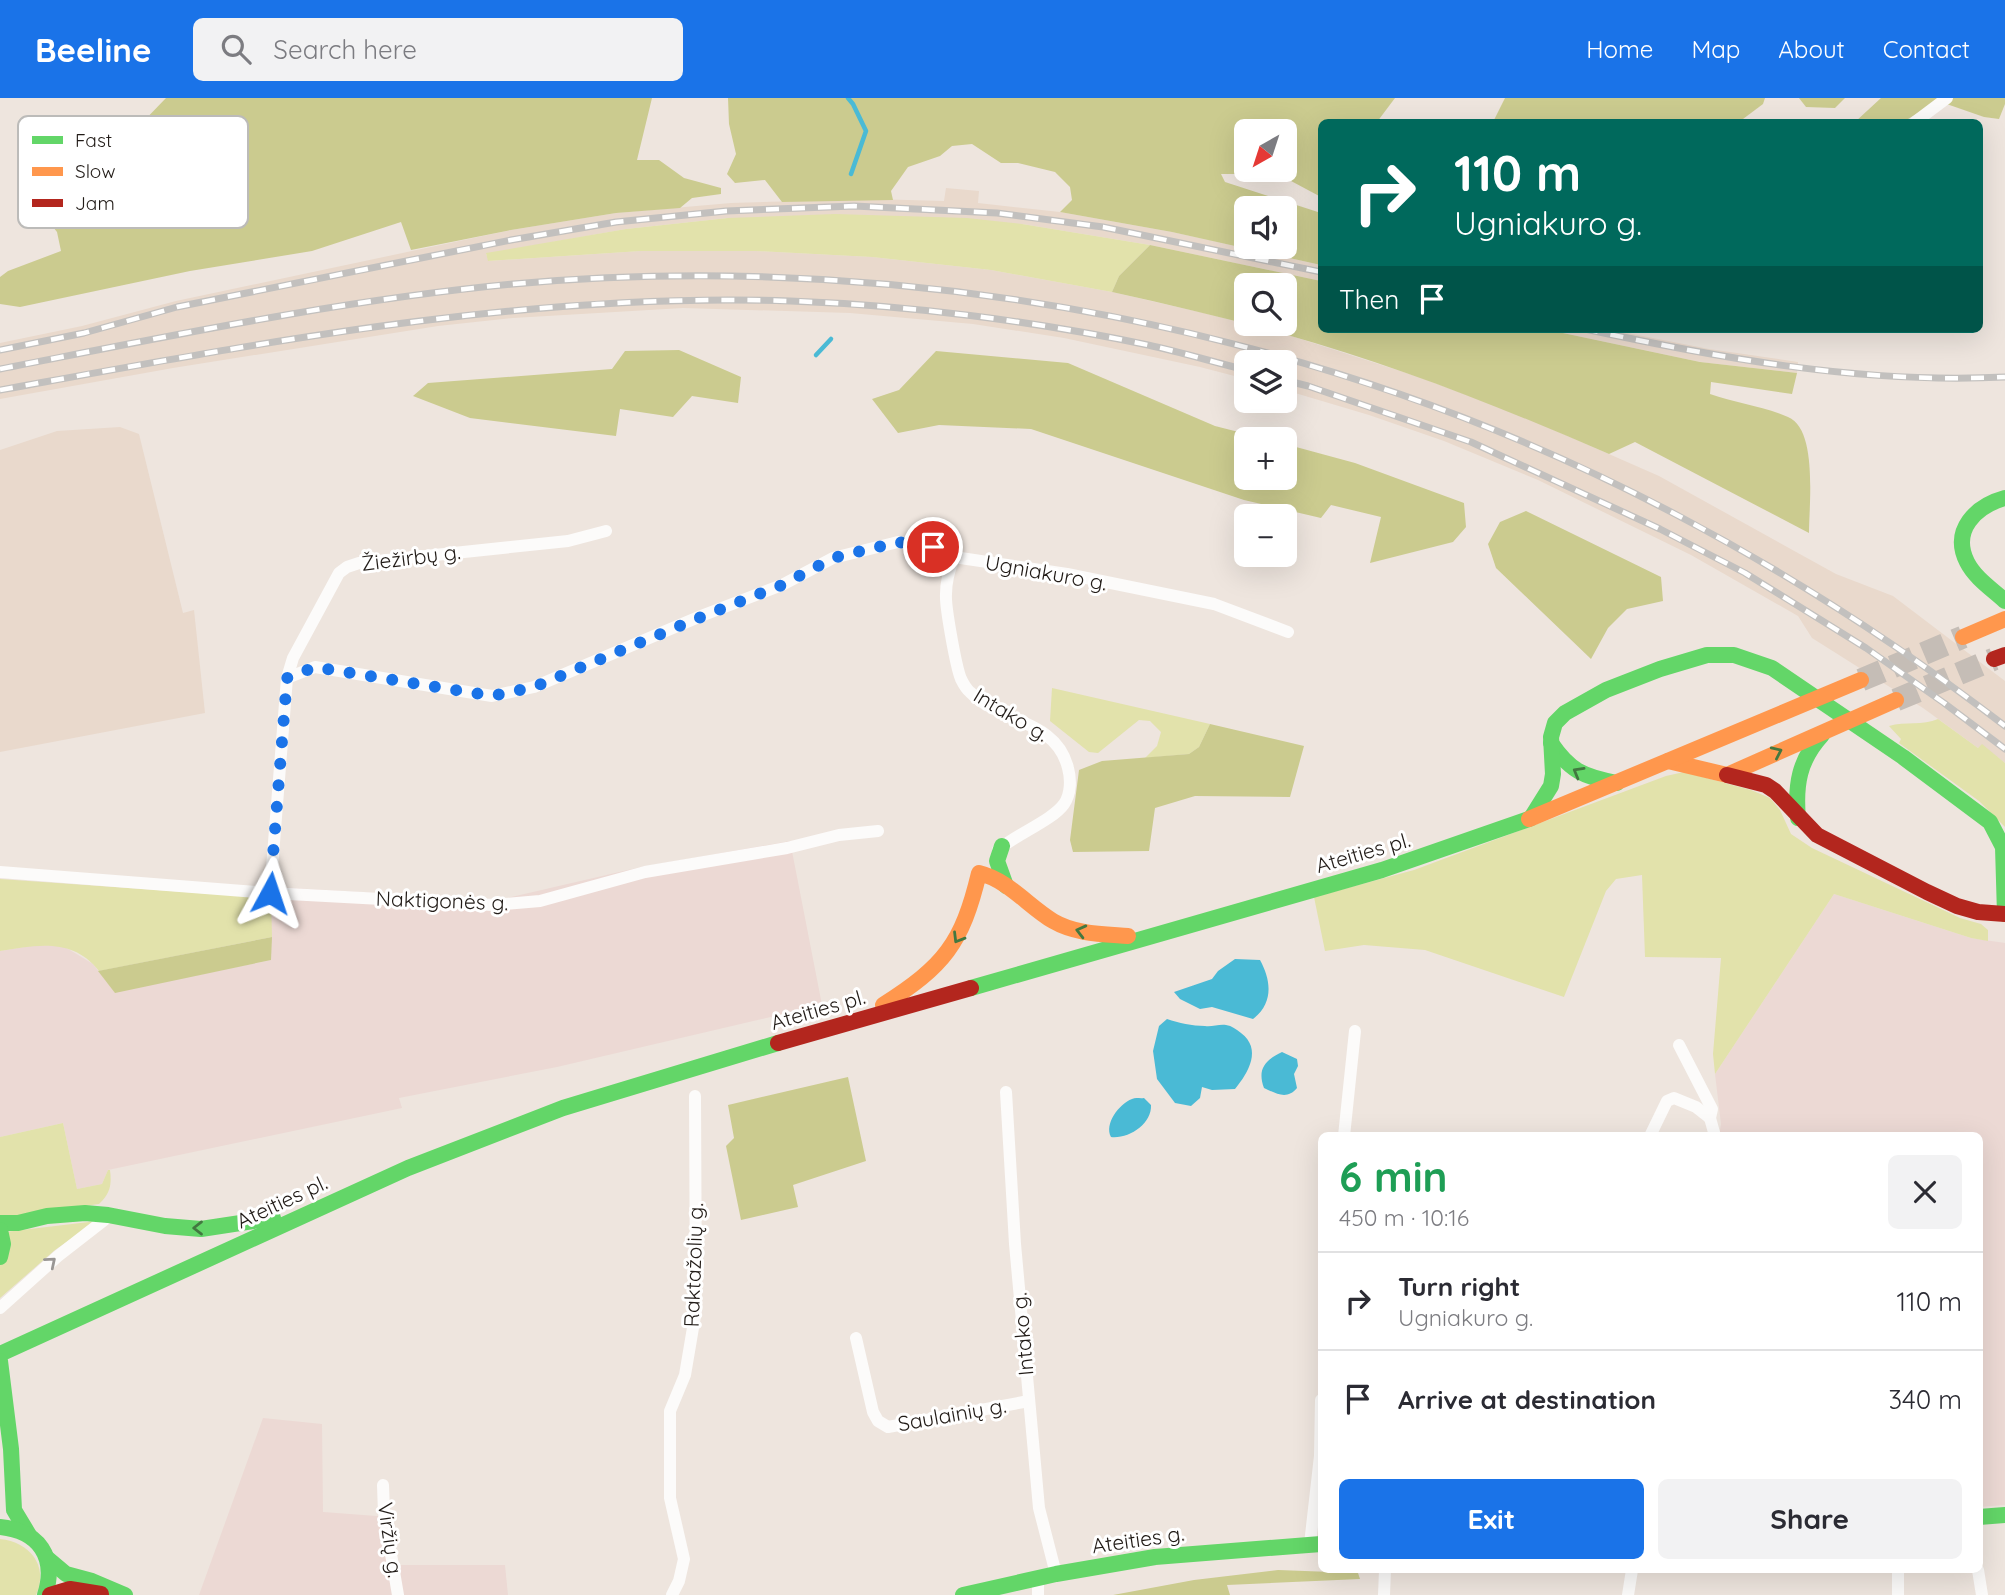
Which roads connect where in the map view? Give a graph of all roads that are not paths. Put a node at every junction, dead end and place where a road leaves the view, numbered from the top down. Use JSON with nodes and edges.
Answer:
{"nodes":[{"id":1,"x":1947,"y":98,"type":"edge"},
{"id":2,"x":1920,"y":119,"type":"edge"},
{"id":3,"x":2005,"y":498,"type":"edge"},
{"id":4,"x":606,"y":531,"type":"dead end"},
{"id":5,"x":954,"y":557,"type":"junction"},
{"id":6,"x":2005,"y":601,"type":"edge"},
{"id":7,"x":2005,"y":619,"type":"edge"},
{"id":8,"x":1289,"y":632,"type":"dead end"},
{"id":9,"x":1963,"y":637,"type":"tunnel mouth"},
{"id":10,"x":287,"y":678,"type":"junction"},
{"id":11,"x":1861,"y":680,"type":"tunnel mouth"},
{"id":12,"x":1896,"y":700,"type":"tunnel mouth"},
{"id":13,"x":1827,"y":730,"type":"junction"},
{"id":14,"x":1551,"y":743,"type":"junction"},
{"id":15,"x":1668,"y":761,"type":"junction"},
{"id":16,"x":1727,"y":775,"type":"junction"},
{"id":17,"x":1617,"y":783,"type":"junction"},
{"id":18,"x":1531,"y":818,"type":"junction"},
{"id":19,"x":1798,"y":818,"type":"junction"},
{"id":20,"x":878,"y":831,"type":"dead end"},
{"id":21,"x":1002,"y":846,"type":"junction"},
{"id":22,"x":0,"y":872,"type":"edge"},
{"id":23,"x":979,"y":873,"type":"junction"},
{"id":24,"x":1006,"y":886,"type":"junction"},
{"id":25,"x":270,"y":893,"type":"junction"},
{"id":26,"x":2005,"y":914,"type":"edge"},
{"id":27,"x":1148,"y":937,"type":"junction"},
{"id":28,"x":858,"y":1021,"type":"junction"},
{"id":29,"x":1355,"y":1031,"type":"dead end"},
{"id":30,"x":1679,"y":1045,"type":"dead end"},
{"id":31,"x":1006,"y":1092,"type":"dead end"},
{"id":32,"x":695,"y":1096,"type":"dead end"},
{"id":33,"x":1710,"y":1118,"type":"junction"},
{"id":34,"x":1345,"y":1132,"type":"edge"},
{"id":35,"x":1652,"y":1132,"type":"edge"},
{"id":36,"x":1713,"y":1132,"type":"edge"},
{"id":37,"x":314,"y":1210,"type":"junction"},
{"id":38,"x":112,"y":1214,"type":"junction"},
{"id":39,"x":0,"y":1223,"type":"edge"},
{"id":40,"x":0,"y":1230,"type":"edge"},
{"id":41,"x":0,"y":1257,"type":"edge"},
{"id":42,"x":0,"y":1308,"type":"edge"},
{"id":43,"x":856,"y":1338,"type":"dead end"},
{"id":44,"x":0,"y":1354,"type":"edge"},
{"id":45,"x":0,"y":1361,"type":"edge"},
{"id":46,"x":1029,"y":1401,"type":"junction"},
{"id":47,"x":383,"y":1485,"type":"dead end"},
{"id":48,"x":1318,"y":1500,"type":"edge"},
{"id":49,"x":2005,"y":1515,"type":"edge"},
{"id":50,"x":1983,"y":1517,"type":"edge"},
{"id":51,"x":0,"y":1527,"type":"edge"},
{"id":52,"x":29,"y":1535,"type":"junction"},
{"id":53,"x":1316,"y":1544,"type":"edge"},
{"id":54,"x":47,"y":1558,"type":"junction"},
{"id":55,"x":1385,"y":1573,"type":"edge"},
{"id":56,"x":1632,"y":1573,"type":"edge"},
{"id":57,"x":1898,"y":1573,"type":"edge"},
{"id":58,"x":1978,"y":1573,"type":"edge"},
{"id":59,"x":1056,"y":1574,"type":"junction"},
{"id":60,"x":1038,"y":1578,"type":"junction"},
{"id":61,"x":48,"y":1595,"type":"edge"},
{"id":62,"x":108,"y":1595,"type":"edge"},
{"id":63,"x":125,"y":1595,"type":"edge"},
{"id":64,"x":398,"y":1595,"type":"edge"},
{"id":65,"x":672,"y":1595,"type":"edge"},
{"id":66,"x":963,"y":1595,"type":"edge"},
{"id":67,"x":1038,"y":1595,"type":"edge"},
{"id":68,"x":1384,"y":1595,"type":"edge"},
{"id":69,"x":1628,"y":1595,"type":"edge"},
{"id":70,"x":1898,"y":1595,"type":"edge"},
{"id":71,"x":1982,"y":1595,"type":"edge"}],
"edges":[{"from":1,"to":2,"type":"street"},
{"from":3,"to":6,"type":"main road"},
{"from":4,"to":10,"type":"street","name":"Žiežirbų g."},
{"from":5,"to":8,"type":"street","name":"Ugniakuro g."},
{"from":5,"to":10,"type":"street","name":"Ugniakuro g."},
{"from":5,"to":21,"type":"street","name":"Intako g."},
{"from":7,"to":9,"type":"main road"},
{"from":10,"to":25,"type":"street","name":"Žiežirbų g."},
{"from":11,"to":15,"type":"main road","name":"Ateities pl."},
{"from":12,"to":13,"type":"main road"},
{"from":16,"to":13,"type":"main road","one_way":true},
{"from":13,"to":19,"type":"main road"},
{"from":17,"to":14,"type":"main road","one_way":true},
{"from":14,"to":18,"type":"main road"},
{"from":14,"to":26,"type":"main road"},
{"from":15,"to":16,"type":"main road"},
{"from":15,"to":17,"type":"main road","name":"Ateities pl."},
{"from":16,"to":19,"type":"main road"},
{"from":17,"to":18,"type":"main road","name":"Ateities pl."},
{"from":18,"to":27,"type":"main road","name":"Ateities pl."},
{"from":19,"to":26,"type":"main road"},
{"from":20,"to":25,"type":"street","name":"Naktigonės g."},
{"from":21,"to":23,"type":"street","name":"Intako g."},
{"from":21,"to":24,"type":"main road"},
{"from":22,"to":25,"type":"street","name":"Naktigonės g."},
{"from":23,"to":24,"type":"main road"},
{"from":23,"to":28,"type":"main road","one_way":true},
{"from":27,"to":24,"type":"main road","one_way":true},
{"from":27,"to":28,"type":"main road","name":"Ateities pl."},
{"from":28,"to":37,"type":"main road","name":"Ateities pl."},
{"from":29,"to":34,"type":"street"},
{"from":30,"to":33,"type":"street"},
{"from":31,"to":46,"type":"street","name":"Intako g."},
{"from":32,"to":65,"type":"street","name":"Raktažolių g."},
{"from":33,"to":35,"type":"street"},
{"from":33,"to":36,"type":"street"},
{"from":37,"to":38,"type":"main road","one_way":true},
{"from":37,"to":44,"type":"main road","name":"Ateities pl."},
{"from":38,"to":39,"type":"main road"},
{"from":42,"to":38,"type":"street","one_way":true},
{"from":40,"to":41,"type":"main road"},
{"from":43,"to":46,"type":"street","name":"Saulainių g."},
{"from":45,"to":52,"type":"main road"},
{"from":46,"to":59,"type":"street","name":"Intako g."},
{"from":47,"to":64,"type":"street","name":"Viržių g."},
{"from":48,"to":53,"type":"street"},
{"from":49,"to":50,"type":"main road"},
{"from":51,"to":52,"type":"main road"},
{"from":52,"to":54,"type":"main road"},
{"from":53,"to":59,"type":"main road","name":"Ateities g."},
{"from":54,"to":61,"type":"main road"},
{"from":54,"to":63,"type":"main road"},
{"from":55,"to":68,"type":"street"},
{"from":56,"to":69,"type":"street"},
{"from":57,"to":70,"type":"street"},
{"from":58,"to":71,"type":"street"},
{"from":59,"to":60,"type":"main road","name":"Ateities g."},
{"from":60,"to":66,"type":"main road","name":"Ateities g."},
{"from":60,"to":67,"type":"street"},
{"from":61,"to":62,"type":"main road"}]}
